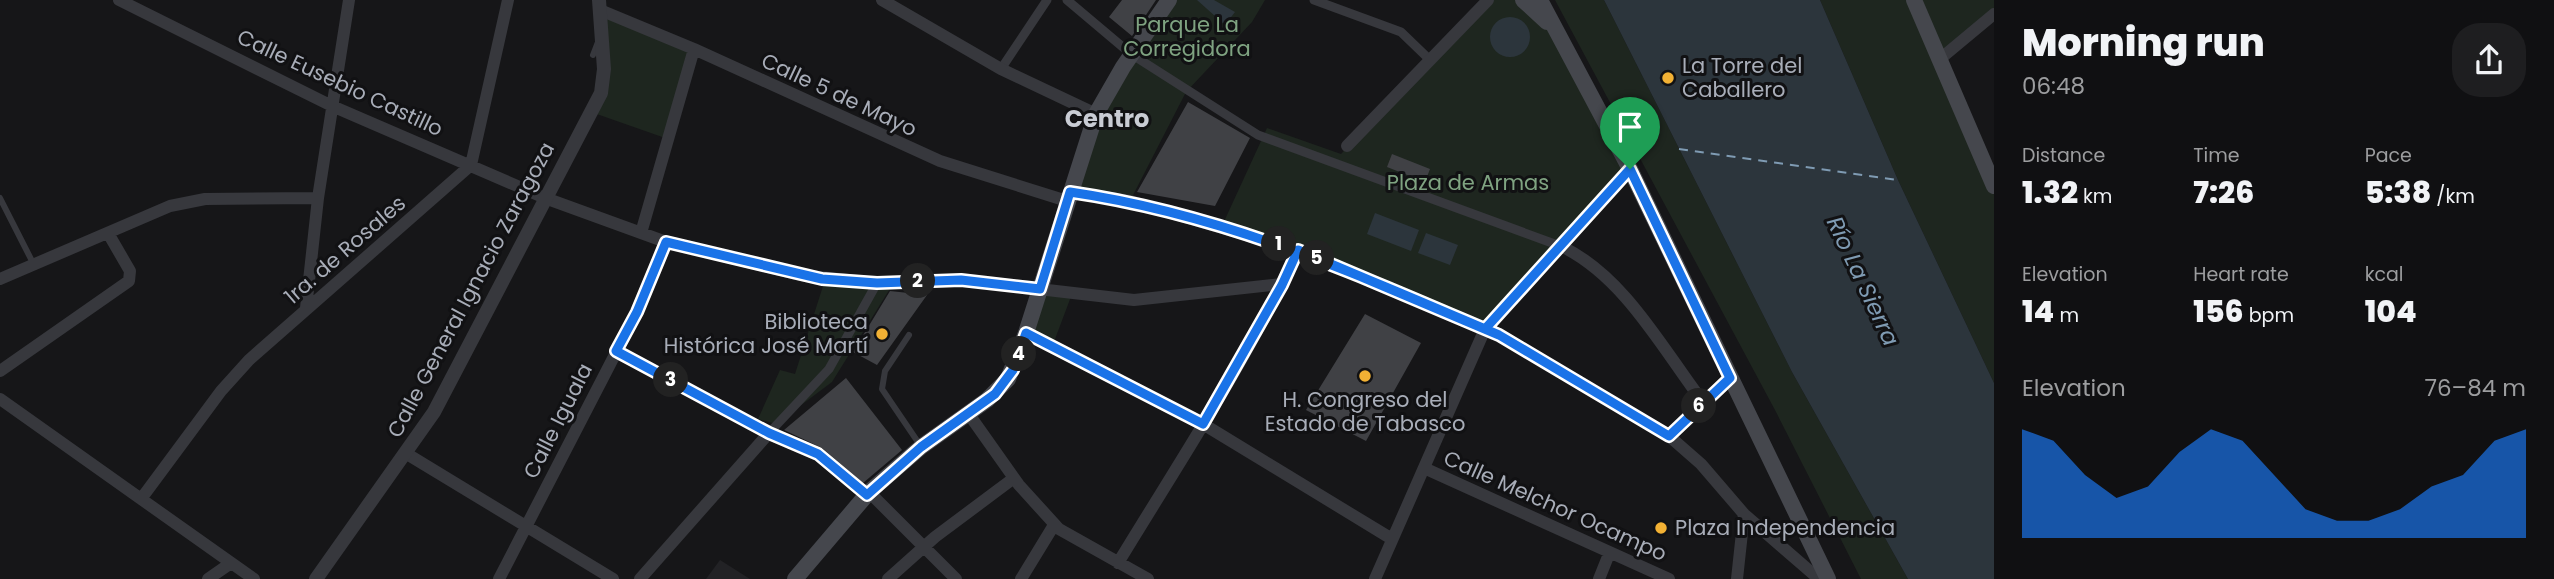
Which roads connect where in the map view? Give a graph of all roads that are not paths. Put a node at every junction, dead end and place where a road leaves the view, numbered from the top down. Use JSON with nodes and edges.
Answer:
{"nodes":[{"id":1,"x":119,"y":0,"type":"edge"},
{"id":2,"x":349,"y":0,"type":"edge"},
{"id":3,"x":508,"y":0,"type":"edge"},
{"id":4,"x":882,"y":0,"type":"edge"},
{"id":5,"x":1047,"y":0,"type":"edge"},
{"id":6,"x":1067,"y":0,"type":"edge"},
{"id":7,"x":1169,"y":0,"type":"edge"},
{"id":8,"x":1314,"y":0,"type":"edge"},
{"id":9,"x":1488,"y":0,"type":"edge"},
{"id":10,"x":1523,"y":0,"type":"edge"},
{"id":11,"x":1540,"y":0,"type":"edge"},
{"id":12,"x":1914,"y":0,"type":"edge"},
{"id":13,"x":600,"y":5,"type":"edge"},
{"id":14,"x":1994,"y":14,"type":"edge"},
{"id":15,"x":603,"y":27,"type":"junction"},
{"id":16,"x":1555,"y":29,"type":"junction"},
{"id":17,"x":694,"y":49,"type":"junction"},
{"id":18,"x":1131,"y":54,"type":"junction"},
{"id":19,"x":593,"y":55,"type":"dead end"},
{"id":20,"x":1940,"y":59,"type":"junction"},
{"id":21,"x":1430,"y":60,"type":"junction"},
{"id":22,"x":1001,"y":69,"type":"junction"},
{"id":23,"x":332,"y":106,"type":"junction"},
{"id":24,"x":1096,"y":114,"type":"junction"},
{"id":25,"x":1347,"y":146,"type":"dead end"},
{"id":26,"x":471,"y":166,"type":"junction"},
{"id":27,"x":1630,"y":169,"type":"junction"},
{"id":28,"x":1994,"y":186,"type":"edge"},
{"id":29,"x":1069,"y":196,"type":"junction"},
{"id":30,"x":0,"y":198,"type":"edge"},
{"id":31,"x":318,"y":198,"type":"junction"},
{"id":32,"x":545,"y":198,"type":"junction"},
{"id":33,"x":108,"y":233,"type":"junction"},
{"id":34,"x":641,"y":233,"type":"junction"},
{"id":35,"x":666,"y":242,"type":"junction"},
{"id":36,"x":1563,"y":247,"type":"junction"},
{"id":37,"x":1298,"y":250,"type":"junction"},
{"id":38,"x":34,"y":265,"type":"junction"},
{"id":39,"x":0,"y":279,"type":"edge"},
{"id":40,"x":877,"y":283,"type":"junction"},
{"id":41,"x":1282,"y":285,"type":"junction"},
{"id":42,"x":1040,"y":289,"type":"junction"},
{"id":43,"x":306,"y":308,"type":"junction"},
{"id":44,"x":1485,"y":329,"type":"junction"},
{"id":45,"x":1026,"y":333,"type":"junction"},
{"id":46,"x":909,"y":335,"type":"dead end"},
{"id":47,"x":616,"y":351,"type":"junction"},
{"id":48,"x":0,"y":372,"type":"edge"},
{"id":49,"x":1730,"y":378,"type":"junction"},
{"id":50,"x":0,"y":399,"type":"edge"},
{"id":51,"x":1703,"y":402,"type":"junction"},
{"id":52,"x":968,"y":413,"type":"junction"},
{"id":53,"x":1203,"y":424,"type":"junction"},
{"id":54,"x":769,"y":433,"type":"junction"},
{"id":55,"x":1669,"y":436,"type":"junction"},
{"id":56,"x":921,"y":447,"type":"junction"},
{"id":57,"x":407,"y":454,"type":"junction"},
{"id":58,"x":1424,"y":468,"type":"junction"},
{"id":59,"x":1014,"y":478,"type":"junction"},
{"id":60,"x":868,"y":494,"type":"junction"},
{"id":61,"x":141,"y":499,"type":"junction"},
{"id":62,"x":1744,"y":514,"type":"junction"},
{"id":63,"x":526,"y":524,"type":"junction"},
{"id":64,"x":1054,"y":525,"type":"junction"},
{"id":65,"x":1392,"y":539,"type":"junction"},
{"id":66,"x":923,"y":547,"type":"junction"},
{"id":67,"x":1609,"y":554,"type":"junction"},
{"id":68,"x":1118,"y":563,"type":"junction"},
{"id":69,"x":231,"y":564,"type":"junction"},
{"id":70,"x":208,"y":579,"type":"edge"},
{"id":71,"x":254,"y":579,"type":"edge"},
{"id":72,"x":316,"y":579,"type":"edge"},
{"id":73,"x":499,"y":579,"type":"edge"},
{"id":74,"x":612,"y":579,"type":"edge"},
{"id":75,"x":640,"y":579,"type":"edge"},
{"id":76,"x":795,"y":579,"type":"edge"},
{"id":77,"x":888,"y":579,"type":"edge"},
{"id":78,"x":956,"y":579,"type":"edge"},
{"id":79,"x":1021,"y":579,"type":"edge"},
{"id":80,"x":1148,"y":579,"type":"edge"},
{"id":81,"x":1375,"y":579,"type":"edge"},
{"id":82,"x":1599,"y":579,"type":"edge"},
{"id":83,"x":1669,"y":579,"type":"edge"},
{"id":84,"x":1737,"y":579,"type":"edge"},
{"id":85,"x":1819,"y":579,"type":"edge"},
{"id":86,"x":1828,"y":579,"type":"edge"}],
"edges":[{"from":1,"to":23,"type":"street","name":"Calle Eusebio Castillo"},
{"from":2,"to":23,"type":"street"},
{"from":3,"to":26,"type":"street"},
{"from":4,"to":22,"type":"street"},
{"from":5,"to":22,"type":"street"},
{"from":6,"to":18,"type":"street"},
{"from":7,"to":18,"type":"main road"},
{"from":8,"to":21,"type":"street"},
{"from":9,"to":21,"type":"street"},
{"from":10,"to":16,"type":"main road"},
{"from":11,"to":16,"type":"main road"},
{"from":12,"to":20,"type":"main road"},
{"from":13,"to":15,"type":"street","name":"Calle General Ignacio Zaragoza"},
{"from":13,"to":17,"type":"street","name":"Calle 5 de Mayo"},
{"from":14,"to":20,"type":"street"},
{"from":15,"to":19,"type":"lane"},
{"from":15,"to":32,"type":"street","name":"Calle General Ignacio Zaragoza"},
{"from":16,"to":27,"type":"main road"},
{"from":17,"to":29,"type":"street","name":"Calle 5 de Mayo"},
{"from":17,"to":34,"type":"street"},
{"from":18,"to":24,"type":"main road"},
{"from":18,"to":36,"type":"street"},
{"from":20,"to":28,"type":"main road"},
{"from":21,"to":25,"type":"street"},
{"from":22,"to":24,"type":"street"},
{"from":23,"to":26,"type":"street","name":"Calle Eusebio Castillo"},
{"from":23,"to":31,"type":"street"},
{"from":24,"to":29,"type":"main road"},
{"from":26,"to":32,"type":"street","name":"Calle Eusebio Castillo"},
{"from":26,"to":43,"type":"street","name":"1ra. de Rosales"},
{"from":27,"to":36,"type":"street"},
{"from":27,"to":49,"type":"main road"},
{"from":29,"to":37,"type":"street","name":"Calle 5 de Mayo"},
{"from":29,"to":42,"type":"main road"},
{"from":30,"to":38,"type":"lane"},
{"from":31,"to":33,"type":"street"},
{"from":31,"to":43,"type":"street"},
{"from":32,"to":34,"type":"street","name":"Calle Eusebio Castillo"},
{"from":32,"to":57,"type":"street","name":"Calle General Ignacio Zaragoza"},
{"from":33,"to":38,"type":"street"},
{"from":33,"to":48,"type":"street"},
{"from":34,"to":35,"type":"street","name":"Calle Eusebio Castillo"},
{"from":35,"to":40,"type":"street","name":"Calle Eusebio Castillo"},
{"from":35,"to":47,"type":"street","name":"Calle Iguala"},
{"from":36,"to":44,"type":"street"},
{"from":36,"to":51,"type":"street"},
{"from":37,"to":41,"type":"street"},
{"from":37,"to":44,"type":"street","name":"Calle 5 de Mayo"},
{"from":38,"to":39,"type":"street"},
{"from":40,"to":42,"type":"street","name":"Calle Eusebio Castillo"},
{"from":40,"to":54,"type":"street"},
{"from":41,"to":42,"type":"street","name":"Calle Eusebio Castillo"},
{"from":41,"to":53,"type":"street"},
{"from":42,"to":45,"type":"main road"},
{"from":43,"to":61,"type":"street","name":"1ra. de Rosales"},
{"from":44,"to":55,"type":"street","name":"Calle 5 de Mayo"},
{"from":44,"to":58,"type":"street"},
{"from":45,"to":52,"type":"main road"},
{"from":45,"to":53,"type":"street"},
{"from":46,"to":56,"type":"lane"},
{"from":47,"to":54,"type":"street"},
{"from":47,"to":63,"type":"street","name":"Calle Iguala"},
{"from":49,"to":51,"type":"street"},
{"from":49,"to":86,"type":"main road"},
{"from":50,"to":61,"type":"street"},
{"from":51,"to":55,"type":"street"},
{"from":52,"to":56,"type":"main road"},
{"from":52,"to":59,"type":"street"},
{"from":53,"to":65,"type":"street"},
{"from":53,"to":68,"type":"street"},
{"from":54,"to":60,"type":"street"},
{"from":54,"to":75,"type":"street"},
{"from":55,"to":62,"type":"street","name":"Calle 5 de Mayo"},
{"from":56,"to":60,"type":"main road"},
{"from":57,"to":63,"type":"street"},
{"from":57,"to":72,"type":"street","name":"Calle General Ignacio Zaragoza"},
{"from":58,"to":65,"type":"street"},
{"from":58,"to":67,"type":"street","name":"Calle Melchor Ocampo"},
{"from":59,"to":64,"type":"street"},
{"from":59,"to":66,"type":"street"},
{"from":60,"to":66,"type":"street"},
{"from":60,"to":76,"type":"main road"},
{"from":61,"to":69,"type":"street"},
{"from":62,"to":84,"type":"street"},
{"from":62,"to":85,"type":"street","name":"Calle 5 de Mayo"},
{"from":63,"to":73,"type":"street","name":"Calle Iguala"},
{"from":63,"to":74,"type":"street"},
{"from":64,"to":68,"type":"street"},
{"from":64,"to":79,"type":"street"},
{"from":65,"to":81,"type":"street"},
{"from":66,"to":77,"type":"street"},
{"from":66,"to":78,"type":"street"},
{"from":67,"to":82,"type":"street"},
{"from":67,"to":83,"type":"street","name":"Calle Melchor Ocampo"},
{"from":68,"to":80,"type":"street"},
{"from":69,"to":70,"type":"street"},
{"from":69,"to":71,"type":"street"}]}
